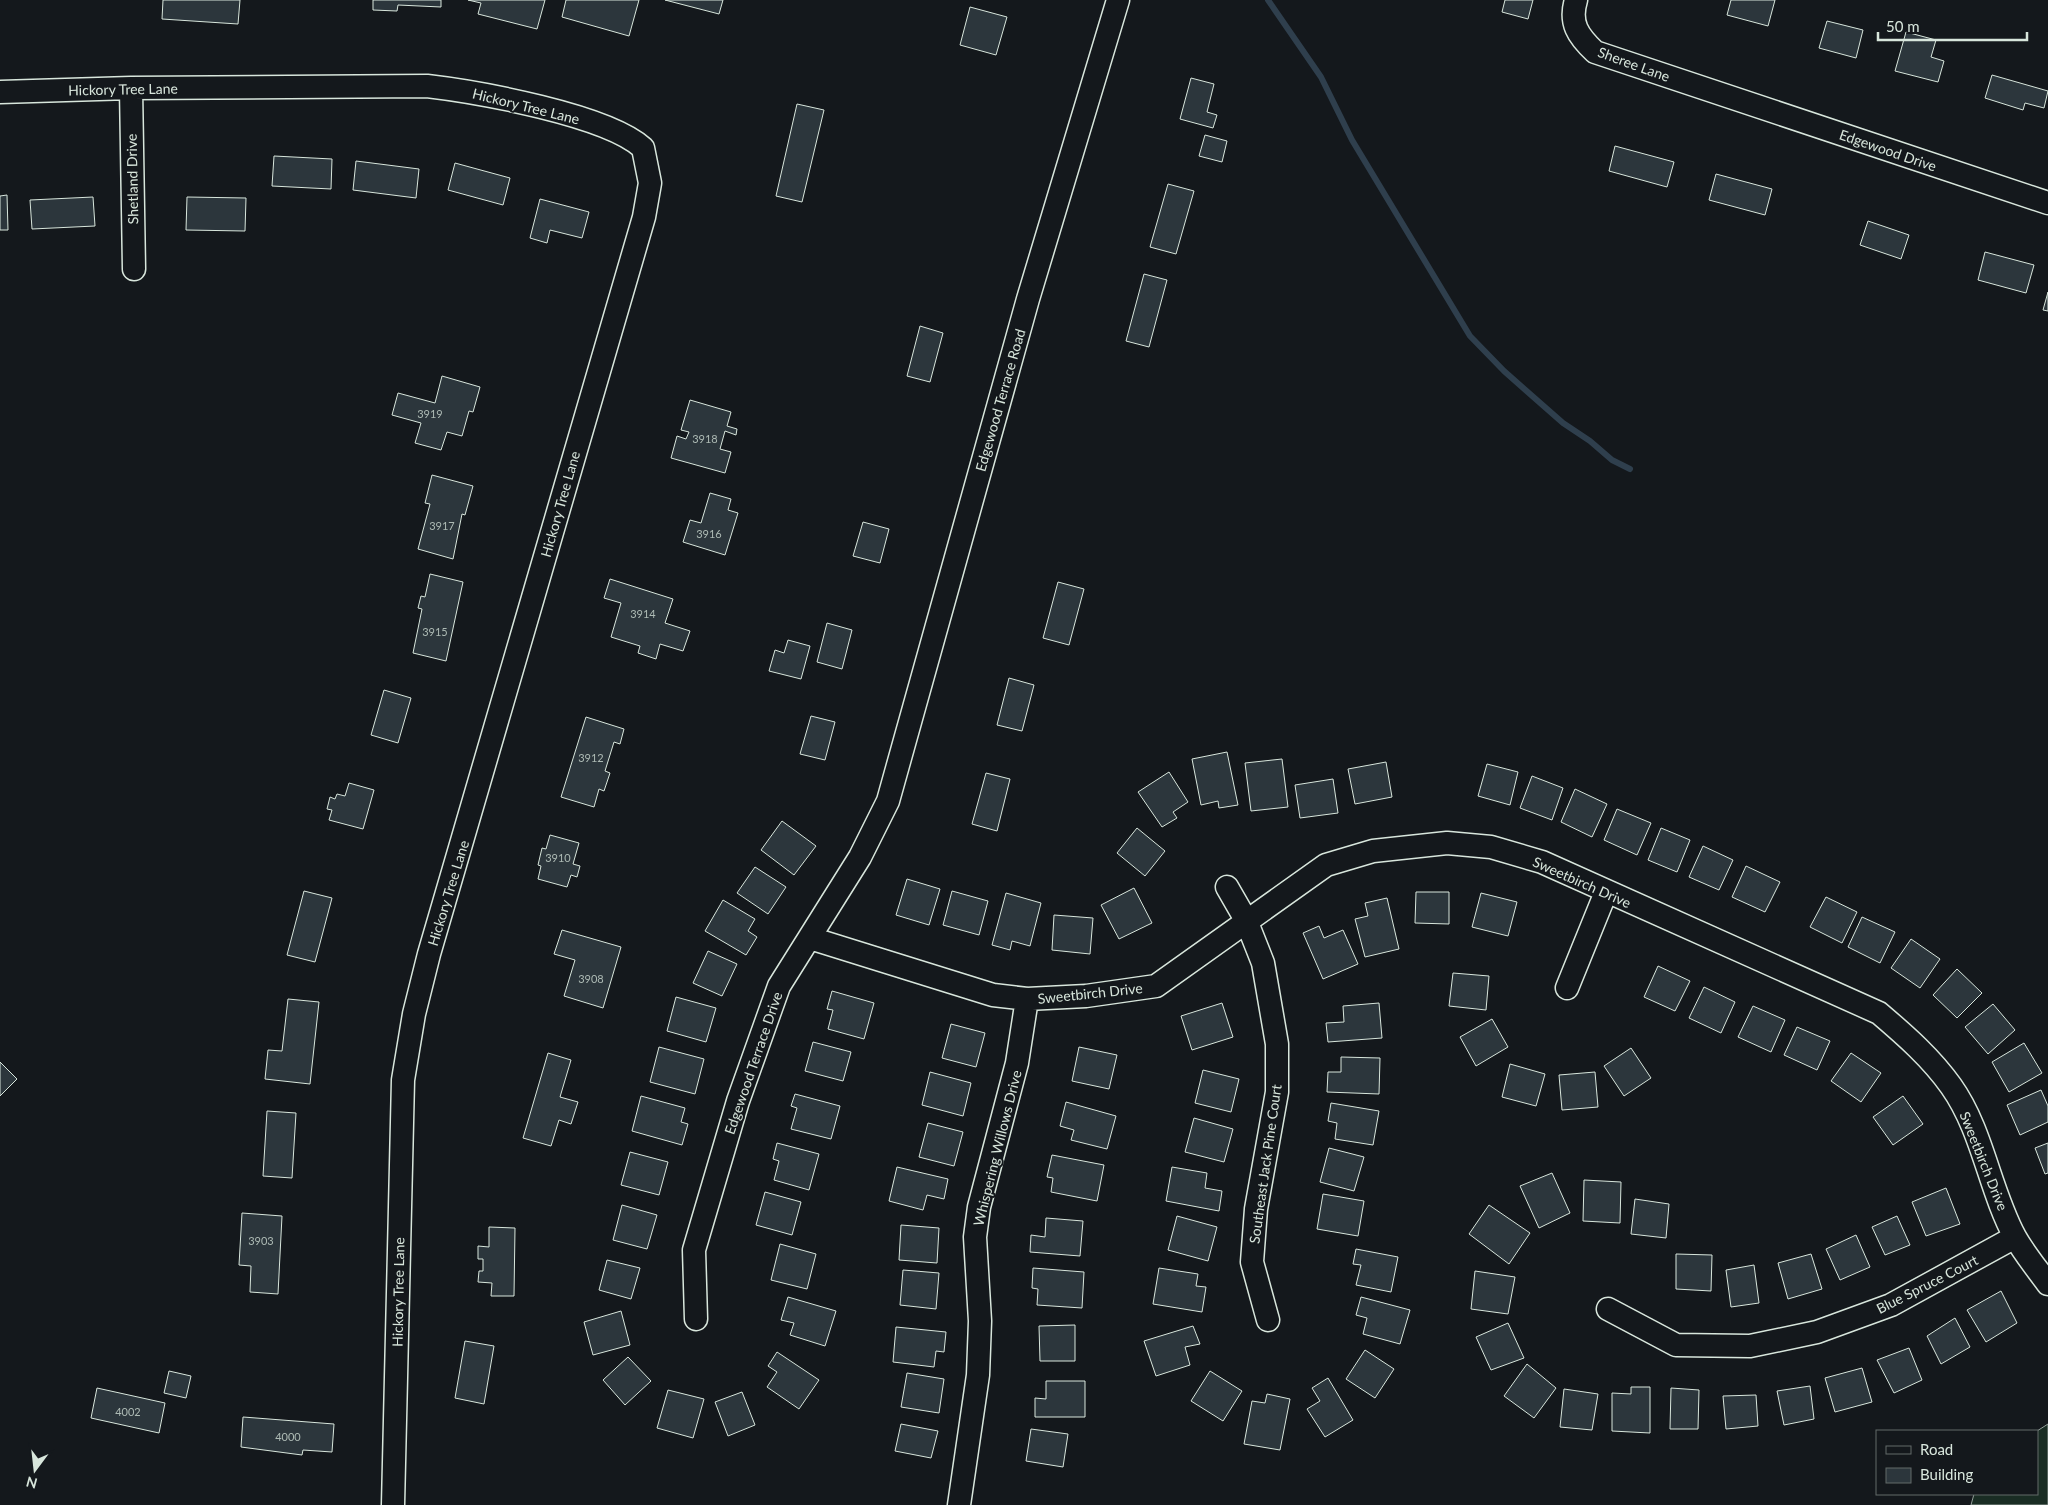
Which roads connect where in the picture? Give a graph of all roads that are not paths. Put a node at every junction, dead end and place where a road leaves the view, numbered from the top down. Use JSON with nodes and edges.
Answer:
{"nodes":[{"id":1,"x":1118,"y":0,"type":"edge"},
{"id":2,"x":1576,"y":0,"type":"edge"},
{"id":3,"x":131,"y":88,"type":"junction"},
{"id":4,"x":0,"y":92,"type":"edge"},
{"id":5,"x":1728,"y":96,"type":"joint"},
{"id":6,"x":2048,"y":204,"type":"edge"},
{"id":7,"x":134,"y":269,"type":"dead end"},
{"id":8,"x":888,"y":801,"type":"joint"},
{"id":9,"x":1228,"y":887,"type":"dead end"},
{"id":10,"x":1606,"y":892,"type":"junction"},
{"id":11,"x":1246,"y":920,"type":"junction"},
{"id":12,"x":810,"y":938,"type":"junction"},
{"id":13,"x":1567,"y":988,"type":"dead end"},
{"id":14,"x":1027,"y":999,"type":"junction"},
{"id":15,"x":2015,"y":1237,"type":"junction"},
{"id":16,"x":2048,"y":1284,"type":"edge"},
{"id":17,"x":1608,"y":1309,"type":"dead end"},
{"id":18,"x":696,"y":1319,"type":"dead end"},
{"id":19,"x":1268,"y":1320,"type":"dead end"},
{"id":20,"x":393,"y":1505,"type":"edge"},
{"id":21,"x":959,"y":1505,"type":"edge"}],
"edges":[{"from":1,"to":8,"type":"street","name":"Edgewood Terrace Road"},
{"from":2,"to":5,"type":"street","name":"Sheree Lane"},
{"from":3,"to":4,"type":"street","name":"Hickory Tree Lane"},
{"from":3,"to":7,"type":"street","name":"Shetland Drive"},
{"from":3,"to":20,"type":"street","name":"Hickory Tree Lane"},
{"from":5,"to":6,"type":"street","name":"Edgewood Drive"},
{"from":8,"to":12,"type":"street","name":"Edgewood Terrace Drive"},
{"from":9,"to":11,"type":"street","name":"Southeast Jack Pine Court"},
{"from":10,"to":11,"type":"street","name":"Sweetbirch Drive"},
{"from":10,"to":13,"type":"street"},
{"from":10,"to":15,"type":"street","name":"Sweetbirch Drive"},
{"from":11,"to":14,"type":"street","name":"Sweetbirch Drive"},
{"from":11,"to":19,"type":"street","name":"Southeast Jack Pine Court"},
{"from":12,"to":14,"type":"street","name":"Sweetbirch Drive"},
{"from":12,"to":18,"type":"street","name":"Edgewood Terrace Drive"},
{"from":14,"to":21,"type":"street","name":"Whispering Willows Drive"},
{"from":15,"to":16,"type":"street","name":"Sweetbirch Drive"},
{"from":15,"to":17,"type":"street","name":"Blue Spruce Court"}]}
